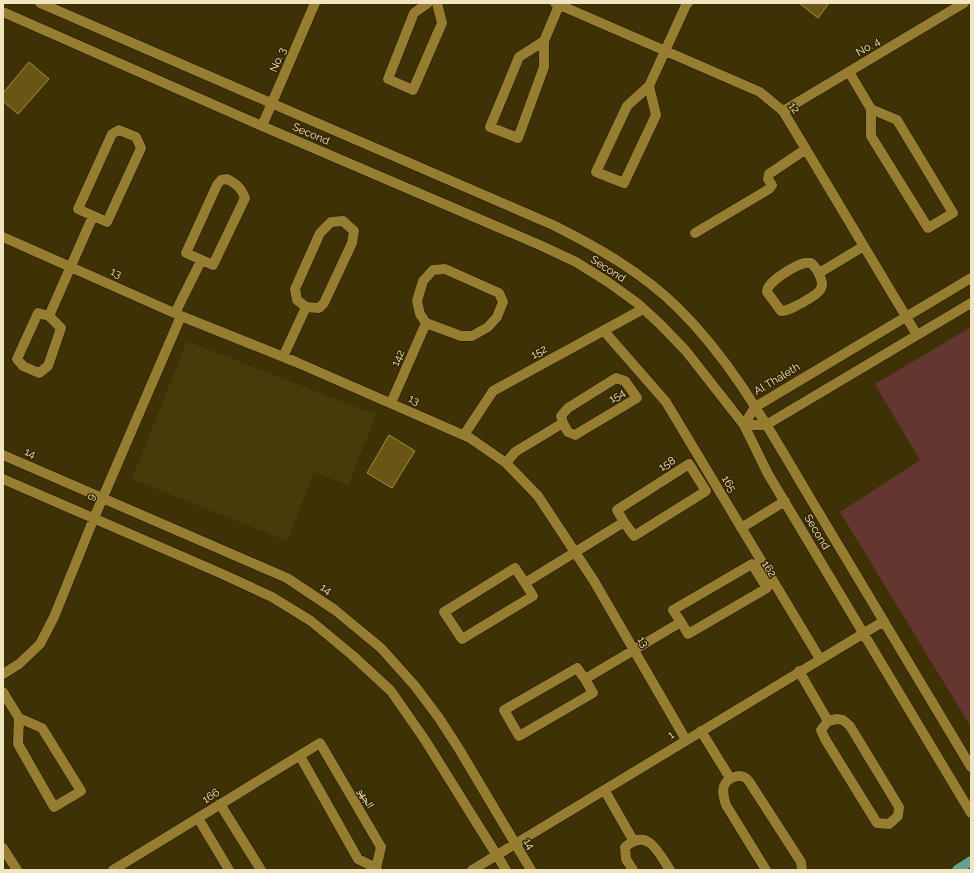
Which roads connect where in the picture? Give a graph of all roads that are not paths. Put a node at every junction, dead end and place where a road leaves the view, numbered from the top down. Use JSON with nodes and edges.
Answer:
{"nodes":[{"id":1,"x":40,"y":3,"type":"edge"},
{"id":2,"x":315,"y":3,"type":"edge"},
{"id":3,"x":428,"y":3,"type":"edge"},
{"id":4,"x":437,"y":3,"type":"edge"},
{"id":5,"x":964,"y":3,"type":"edge"},
{"id":6,"x":558,"y":4,"type":"edge"},
{"id":7,"x":686,"y":4,"type":"edge"},
{"id":8,"x":3,"y":12,"type":"edge"},
{"id":9,"x":544,"y":40,"type":"junction"},
{"id":10,"x":665,"y":51,"type":"junction"},
{"id":11,"x":849,"y":72,"type":"junction"},
{"id":12,"x":649,"y":86,"type":"junction"},
{"id":13,"x":272,"y":104,"type":"junction"},
{"id":14,"x":871,"y":109,"type":"junction"},
{"id":15,"x":783,"y":111,"type":"junction"},
{"id":16,"x":262,"y":126,"type":"junction"},
{"id":17,"x":806,"y":149,"type":"junction"},
{"id":18,"x":93,"y":216,"type":"junction"},
{"id":19,"x":695,"y":233,"type":"dead end"},
{"id":20,"x":3,"y":237,"type":"edge"},
{"id":21,"x":864,"y":246,"type":"junction"},
{"id":22,"x":201,"y":261,"type":"junction"},
{"id":23,"x":70,"y":266,"type":"junction"},
{"id":24,"x":819,"y":273,"type":"junction"},
{"id":25,"x":971,"y":278,"type":"edge"},
{"id":26,"x":971,"y":303,"type":"edge"},
{"id":27,"x":306,"y":307,"type":"junction"},
{"id":28,"x":643,"y":309,"type":"junction"},
{"id":29,"x":178,"y":315,"type":"junction"},
{"id":30,"x":49,"y":316,"type":"junction"},
{"id":31,"x":906,"y":316,"type":"junction"},
{"id":32,"x":426,"y":323,"type":"junction"},
{"id":33,"x":604,"y":330,"type":"junction"},
{"id":34,"x":918,"y":335,"type":"junction"},
{"id":35,"x":283,"y":357,"type":"junction"},
{"id":36,"x":391,"y":403,"type":"junction"},
{"id":37,"x":755,"y":406,"type":"junction"},
{"id":38,"x":563,"y":423,"type":"junction"},
{"id":39,"x":744,"y":425,"type":"junction"},
{"id":40,"x":766,"y":425,"type":"junction"},
{"id":41,"x":464,"y":435,"type":"junction"},
{"id":42,"x":3,"y":455,"type":"edge"},
{"id":43,"x":506,"y":462,"type":"junction"},
{"id":44,"x":3,"y":479,"type":"edge"},
{"id":45,"x":104,"y":498,"type":"junction"},
{"id":46,"x":785,"y":502,"type":"junction"},
{"id":47,"x":94,"y":518,"type":"junction"},
{"id":48,"x":624,"y":522,"type":"junction"},
{"id":49,"x":741,"y":528,"type":"junction"},
{"id":50,"x":574,"y":552,"type":"junction"},
{"id":51,"x":525,"y":582,"type":"junction"},
{"id":52,"x":884,"y":621,"type":"junction"},
{"id":53,"x":681,"y":622,"type":"junction"},
{"id":54,"x":864,"y":633,"type":"junction"},
{"id":55,"x":634,"y":650,"type":"junction"},
{"id":56,"x":820,"y":659,"type":"junction"},
{"id":57,"x":799,"y":671,"type":"junction"},
{"id":58,"x":3,"y":674,"type":"edge"},
{"id":59,"x":585,"y":680,"type":"junction"},
{"id":60,"x":3,"y":692,"type":"edge"},
{"id":61,"x":19,"y":718,"type":"junction"},
{"id":62,"x":828,"y":721,"type":"junction"},
{"id":63,"x":701,"y":731,"type":"junction"},
{"id":64,"x":686,"y":740,"type":"junction"},
{"id":65,"x":320,"y":743,"type":"joint"},
{"id":66,"x":300,"y":756,"type":"junction"},
{"id":67,"x":971,"y":766,"type":"edge"},
{"id":68,"x":730,"y":778,"type":"junction"},
{"id":69,"x":605,"y":791,"type":"junction"},
{"id":70,"x":220,"y":804,"type":"junction"},
{"id":71,"x":971,"y":813,"type":"edge"},
{"id":72,"x":198,"y":818,"type":"junction"},
{"id":73,"x":633,"y":840,"type":"junction"},
{"id":74,"x":515,"y":844,"type":"junction"},
{"id":75,"x":3,"y":848,"type":"edge"},
{"id":76,"x":497,"y":855,"type":"junction"},
{"id":77,"x":971,"y":861,"type":"edge"},
{"id":78,"x":126,"y":867,"type":"edge"},
{"id":79,"x":377,"y":869,"type":"edge"},
{"id":80,"x":17,"y":870,"type":"edge"},
{"id":81,"x":113,"y":870,"type":"edge"},
{"id":82,"x":229,"y":870,"type":"edge"},
{"id":83,"x":261,"y":870,"type":"edge"},
{"id":84,"x":472,"y":870,"type":"edge"},
{"id":85,"x":506,"y":870,"type":"edge"},
{"id":86,"x":531,"y":870,"type":"edge"},
{"id":87,"x":633,"y":870,"type":"edge"},
{"id":88,"x":670,"y":870,"type":"edge"},
{"id":89,"x":766,"y":870,"type":"edge"},
{"id":90,"x":802,"y":870,"type":"edge"},
{"id":91,"x":957,"y":870,"type":"edge"}],
"edges":[{"from":1,"to":13,"type":"street","name":"Second"},
{"from":2,"to":13,"type":"street","name":"No. 3"},
{"from":3,"to":4,"type":"street"},
{"from":5,"to":11,"type":"street","name":"No. 4"},
{"from":6,"to":9,"type":"street"},
{"from":6,"to":10,"type":"street","name":"12"},
{"from":7,"to":10,"type":"street"},
{"from":8,"to":16,"type":"street","name":"Second"},
{"from":9,"to":9,"type":"street"},
{"from":10,"to":12,"type":"street"},
{"from":10,"to":15,"type":"street","name":"12"},
{"from":11,"to":14,"type":"street"},
{"from":11,"to":15,"type":"street","name":"No. 4"},
{"from":12,"to":12,"type":"street"},
{"from":13,"to":16,"type":"street","name":"No. 3"},
{"from":13,"to":37,"type":"street","name":"Second"},
{"from":14,"to":14,"type":"street"},
{"from":15,"to":17,"type":"street","name":"12"},
{"from":16,"to":28,"type":"street","name":"Second"},
{"from":17,"to":19,"type":"street"},
{"from":17,"to":21,"type":"street","name":"12"},
{"from":18,"to":18,"type":"street"},
{"from":18,"to":23,"type":"street"},
{"from":20,"to":23,"type":"street","name":"13"},
{"from":21,"to":24,"type":"street"},
{"from":21,"to":31,"type":"street","name":"12"},
{"from":22,"to":22,"type":"street"},
{"from":22,"to":29,"type":"street","name":"9"},
{"from":23,"to":29,"type":"street","name":"13"},
{"from":23,"to":30,"type":"street"},
{"from":24,"to":24,"type":"street"},
{"from":25,"to":31,"type":"street","name":"Al Thaleth"},
{"from":26,"to":34,"type":"street"},
{"from":27,"to":27,"type":"street"},
{"from":27,"to":35,"type":"street"},
{"from":28,"to":33,"type":"street","name":"152"},
{"from":28,"to":39,"type":"street","name":"Second"},
{"from":29,"to":35,"type":"street","name":"13"},
{"from":29,"to":45,"type":"street","name":"9"},
{"from":30,"to":30,"type":"street"},
{"from":31,"to":34,"type":"street","name":"12"},
{"from":31,"to":37,"type":"street","name":"Al Thaleth"},
{"from":32,"to":32,"type":"street"},
{"from":32,"to":36,"type":"street","name":"142"},
{"from":33,"to":41,"type":"street","name":"152"},
{"from":33,"to":49,"type":"street","name":"165"},
{"from":34,"to":40,"type":"street"},
{"from":35,"to":36,"type":"street","name":"13"},
{"from":36,"to":41,"type":"street","name":"13"},
{"from":37,"to":39,"type":"street","name":"Al Thaleth"},
{"from":37,"to":40,"type":"street","name":"Second"},
{"from":38,"to":38,"type":"street","name":"154"},
{"from":38,"to":43,"type":"street"},
{"from":39,"to":40,"type":"street"},
{"from":39,"to":46,"type":"street","name":"Second"},
{"from":40,"to":52,"type":"street","name":"Second"},
{"from":41,"to":43,"type":"street","name":"13"},
{"from":42,"to":45,"type":"street","name":"14"},
{"from":43,"to":50,"type":"street","name":"13"},
{"from":44,"to":47,"type":"street"},
{"from":45,"to":47,"type":"street","name":"9"},
{"from":45,"to":74,"type":"street","name":"14"},
{"from":46,"to":49,"type":"street"},
{"from":46,"to":54,"type":"street","name":"Second"},
{"from":47,"to":58,"type":"street","name":"9"},
{"from":47,"to":76,"type":"street"},
{"from":48,"to":48,"type":"street","name":"158"},
{"from":48,"to":50,"type":"street"},
{"from":49,"to":56,"type":"street","name":"165"},
{"from":50,"to":51,"type":"street"},
{"from":50,"to":55,"type":"street","name":"13"},
{"from":51,"to":51,"type":"street"},
{"from":52,"to":54,"type":"street","name":"1"},
{"from":52,"to":67,"type":"street","name":"Second"},
{"from":53,"to":53,"type":"street","name":"162"},
{"from":53,"to":55,"type":"street"},
{"from":54,"to":56,"type":"street","name":"1"},
{"from":54,"to":71,"type":"street","name":"Second"},
{"from":55,"to":59,"type":"street"},
{"from":55,"to":64,"type":"street","name":"13"},
{"from":56,"to":57,"type":"street","name":"1"},
{"from":57,"to":62,"type":"street"},
{"from":57,"to":63,"type":"street","name":"1"},
{"from":59,"to":59,"type":"street"},
{"from":60,"to":61,"type":"street"},
{"from":61,"to":61,"type":"street"},
{"from":62,"to":62,"type":"street"},
{"from":63,"to":64,"type":"street","name":"1"},
{"from":63,"to":68,"type":"street"},
{"from":64,"to":69,"type":"street","name":"1"},
{"from":65,"to":66,"type":"street","name":"166"},
{"from":65,"to":79,"type":"street","name":"الجهو"},
{"from":66,"to":70,"type":"street","name":"166"},
{"from":66,"to":79,"type":"street","name":"الجهو"},
{"from":68,"to":89,"type":"street"},
{"from":68,"to":90,"type":"street"},
{"from":69,"to":73,"type":"street"},
{"from":69,"to":74,"type":"street","name":"1"},
{"from":70,"to":72,"type":"street","name":"166"},
{"from":70,"to":83,"type":"street"},
{"from":72,"to":78,"type":"street","name":"166"},
{"from":72,"to":82,"type":"street"},
{"from":73,"to":87,"type":"street"},
{"from":73,"to":88,"type":"street"},
{"from":74,"to":76,"type":"street","name":"1"},
{"from":74,"to":86,"type":"street","name":"14"},
{"from":75,"to":80,"type":"street"},
{"from":76,"to":84,"type":"street","name":"1"},
{"from":76,"to":85,"type":"street"},
{"from":77,"to":91,"type":"main road"},
{"from":78,"to":81,"type":"street","name":"166"}]}
